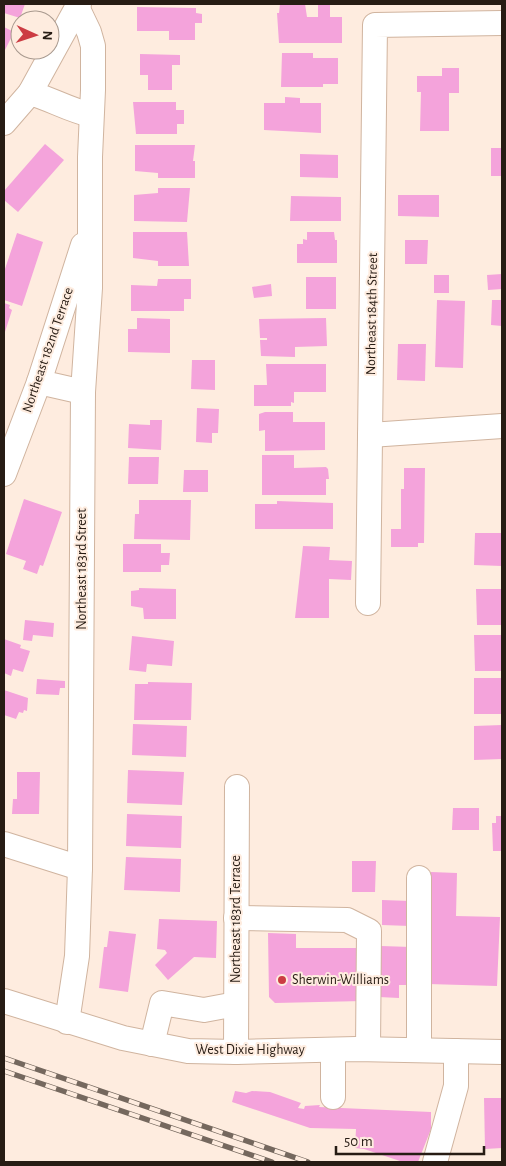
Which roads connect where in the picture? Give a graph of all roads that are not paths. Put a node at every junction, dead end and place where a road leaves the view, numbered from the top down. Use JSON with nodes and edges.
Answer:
{"nodes":[{"id":1,"x":78,"y":6,"type":"edge"},
{"id":2,"x":502,"y":23,"type":"edge"},
{"id":3,"x":30,"y":94,"type":"junction"},
{"id":4,"x":91,"y":115,"type":"junction"},
{"id":5,"x":4,"y":123,"type":"edge"},
{"id":6,"x":80,"y":286,"type":"junction"},
{"id":7,"x":39,"y":382,"type":"junction"},
{"id":8,"x":83,"y":392,"type":"junction"},
{"id":9,"x":502,"y":426,"type":"edge"},
{"id":10,"x":370,"y":435,"type":"junction"},
{"id":11,"x":4,"y":474,"type":"edge"},
{"id":12,"x":368,"y":603,"type":"dead end"},
{"id":13,"x":237,"y":787,"type":"dead end"},
{"id":14,"x":4,"y":844,"type":"edge"},
{"id":15,"x":80,"y":868,"type":"junction"},
{"id":16,"x":419,"y":878,"type":"dead end"},
{"id":17,"x":236,"y":918,"type":"junction"},
{"id":18,"x":4,"y":1002,"type":"edge"},
{"id":19,"x":236,"y":1004,"type":"junction"},
{"id":20,"x":67,"y":1022,"type":"junction"},
{"id":21,"x":152,"y":1044,"type":"junction"},
{"id":22,"x":368,"y":1049,"type":"junction"},
{"id":23,"x":332,"y":1050,"type":"junction"},
{"id":24,"x":419,"y":1050,"type":"junction"},
{"id":25,"x":456,"y":1051,"type":"junction"},
{"id":26,"x":236,"y":1052,"type":"junction"},
{"id":27,"x":502,"y":1052,"type":"edge"},
{"id":28,"x":333,"y":1097,"type":"dead end"},
{"id":29,"x":435,"y":1162,"type":"edge"}],
"edges":[{"from":1,"to":3,"type":"street"},
{"from":1,"to":4,"type":"street"},
{"from":2,"to":10,"type":"street","name":"Northeast 184th Street"},
{"from":3,"to":4,"type":"street"},
{"from":3,"to":5,"type":"street"},
{"from":4,"to":6,"type":"street","name":"Northeast 182nd Terrace"},
{"from":6,"to":7,"type":"street","name":"Northeast 182nd Terrace"},
{"from":6,"to":8,"type":"street","name":"Northeast 183rd Street"},
{"from":7,"to":8,"type":"street"},
{"from":7,"to":11,"type":"street","name":"Northeast 182nd Terrace"},
{"from":8,"to":15,"type":"street","name":"Northeast 183rd Street"},
{"from":9,"to":10,"type":"street"},
{"from":10,"to":12,"type":"street","name":"Northeast 184th Street"},
{"from":13,"to":17,"type":"street","name":"Northeast 183rd Terrace"},
{"from":14,"to":15,"type":"street"},
{"from":15,"to":20,"type":"street","name":"Northeast 183rd Street"},
{"from":16,"to":24,"type":"street"},
{"from":17,"to":19,"type":"street","name":"Northeast 183rd Terrace"},
{"from":17,"to":22,"type":"street"},
{"from":18,"to":20,"type":"street","name":"West Dixie Highway"},
{"from":19,"to":21,"type":"street"},
{"from":19,"to":26,"type":"street","name":"Northeast 183rd Terrace"},
{"from":20,"to":21,"type":"street","name":"West Dixie Highway"},
{"from":21,"to":26,"type":"street","name":"West Dixie Highway"},
{"from":22,"to":23,"type":"street","name":"West Dixie Highway"},
{"from":22,"to":24,"type":"street","name":"West Dixie Highway"},
{"from":23,"to":26,"type":"street","name":"West Dixie Highway"},
{"from":23,"to":28,"type":"street"},
{"from":24,"to":25,"type":"street","name":"West Dixie Highway"},
{"from":25,"to":27,"type":"street","name":"West Dixie Highway"},
{"from":25,"to":29,"type":"street"}]}
